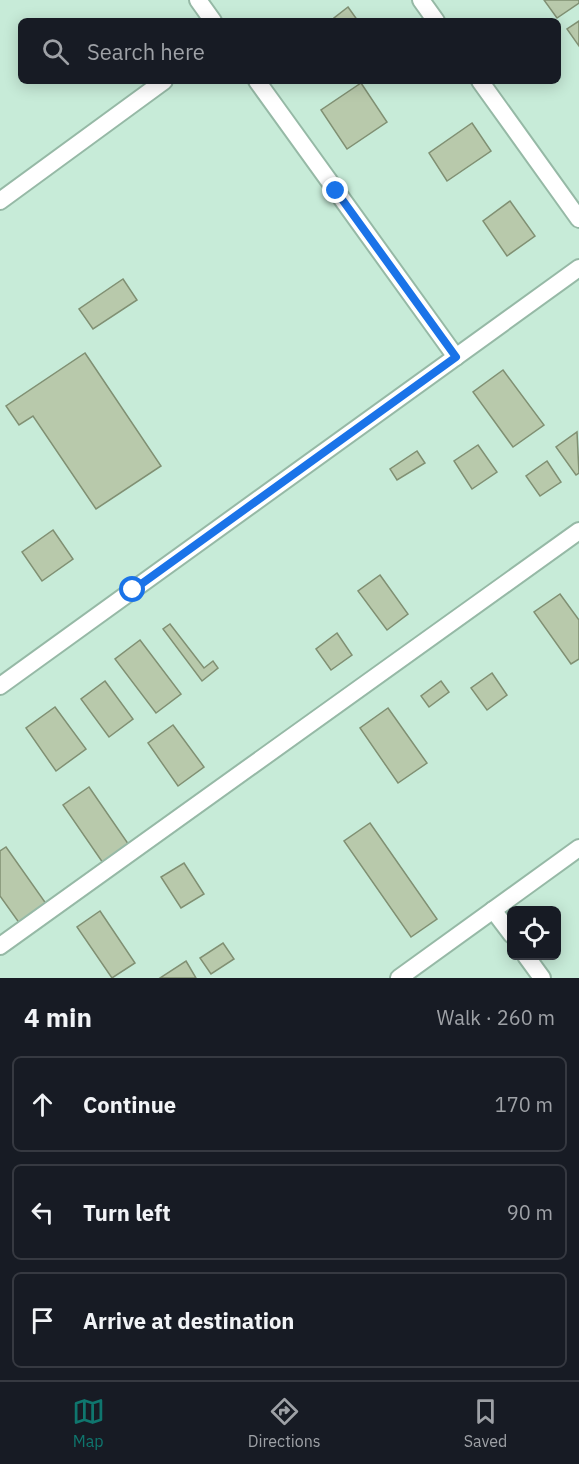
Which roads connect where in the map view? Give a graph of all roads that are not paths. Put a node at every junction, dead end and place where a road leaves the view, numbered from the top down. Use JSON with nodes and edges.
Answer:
{"nodes":[{"id":1,"x":198,"y":0,"type":"edge"},
{"id":2,"x":421,"y":0,"type":"edge"},
{"id":3,"x":211,"y":18,"type":"edge"},
{"id":4,"x":434,"y":18,"type":"edge"},
{"id":5,"x":160,"y":84,"type":"edge"},
{"id":6,"x":258,"y":84,"type":"edge"},
{"id":7,"x":482,"y":84,"type":"edge"},
{"id":8,"x":0,"y":201,"type":"edge"},
{"id":9,"x":579,"y":219,"type":"edge"},
{"id":10,"x":579,"y":268,"type":"edge"},
{"id":11,"x":456,"y":357,"type":"junction"},
{"id":12,"x":579,"y":531,"type":"edge"},
{"id":13,"x":0,"y":686,"type":"edge"},
{"id":14,"x":579,"y":848,"type":"edge"},
{"id":15,"x":493,"y":910,"type":"junction"},
{"id":16,"x":507,"y":928,"type":"edge"},
{"id":17,"x":0,"y":946,"type":"edge"},
{"id":18,"x":529,"y":960,"type":"edge"},
{"id":19,"x":399,"y":978,"type":"edge"},
{"id":20,"x":542,"y":978,"type":"edge"}],
"edges":[{"from":1,"to":3,"type":"street"},
{"from":2,"to":4,"type":"street"},
{"from":5,"to":8,"type":"street"},
{"from":6,"to":11,"type":"street"},
{"from":7,"to":9,"type":"street"},
{"from":10,"to":11,"type":"street"},
{"from":11,"to":13,"type":"street"},
{"from":12,"to":17,"type":"street"},
{"from":14,"to":15,"type":"street"},
{"from":15,"to":16,"type":"street"},
{"from":15,"to":19,"type":"street"},
{"from":18,"to":20,"type":"street"}]}
